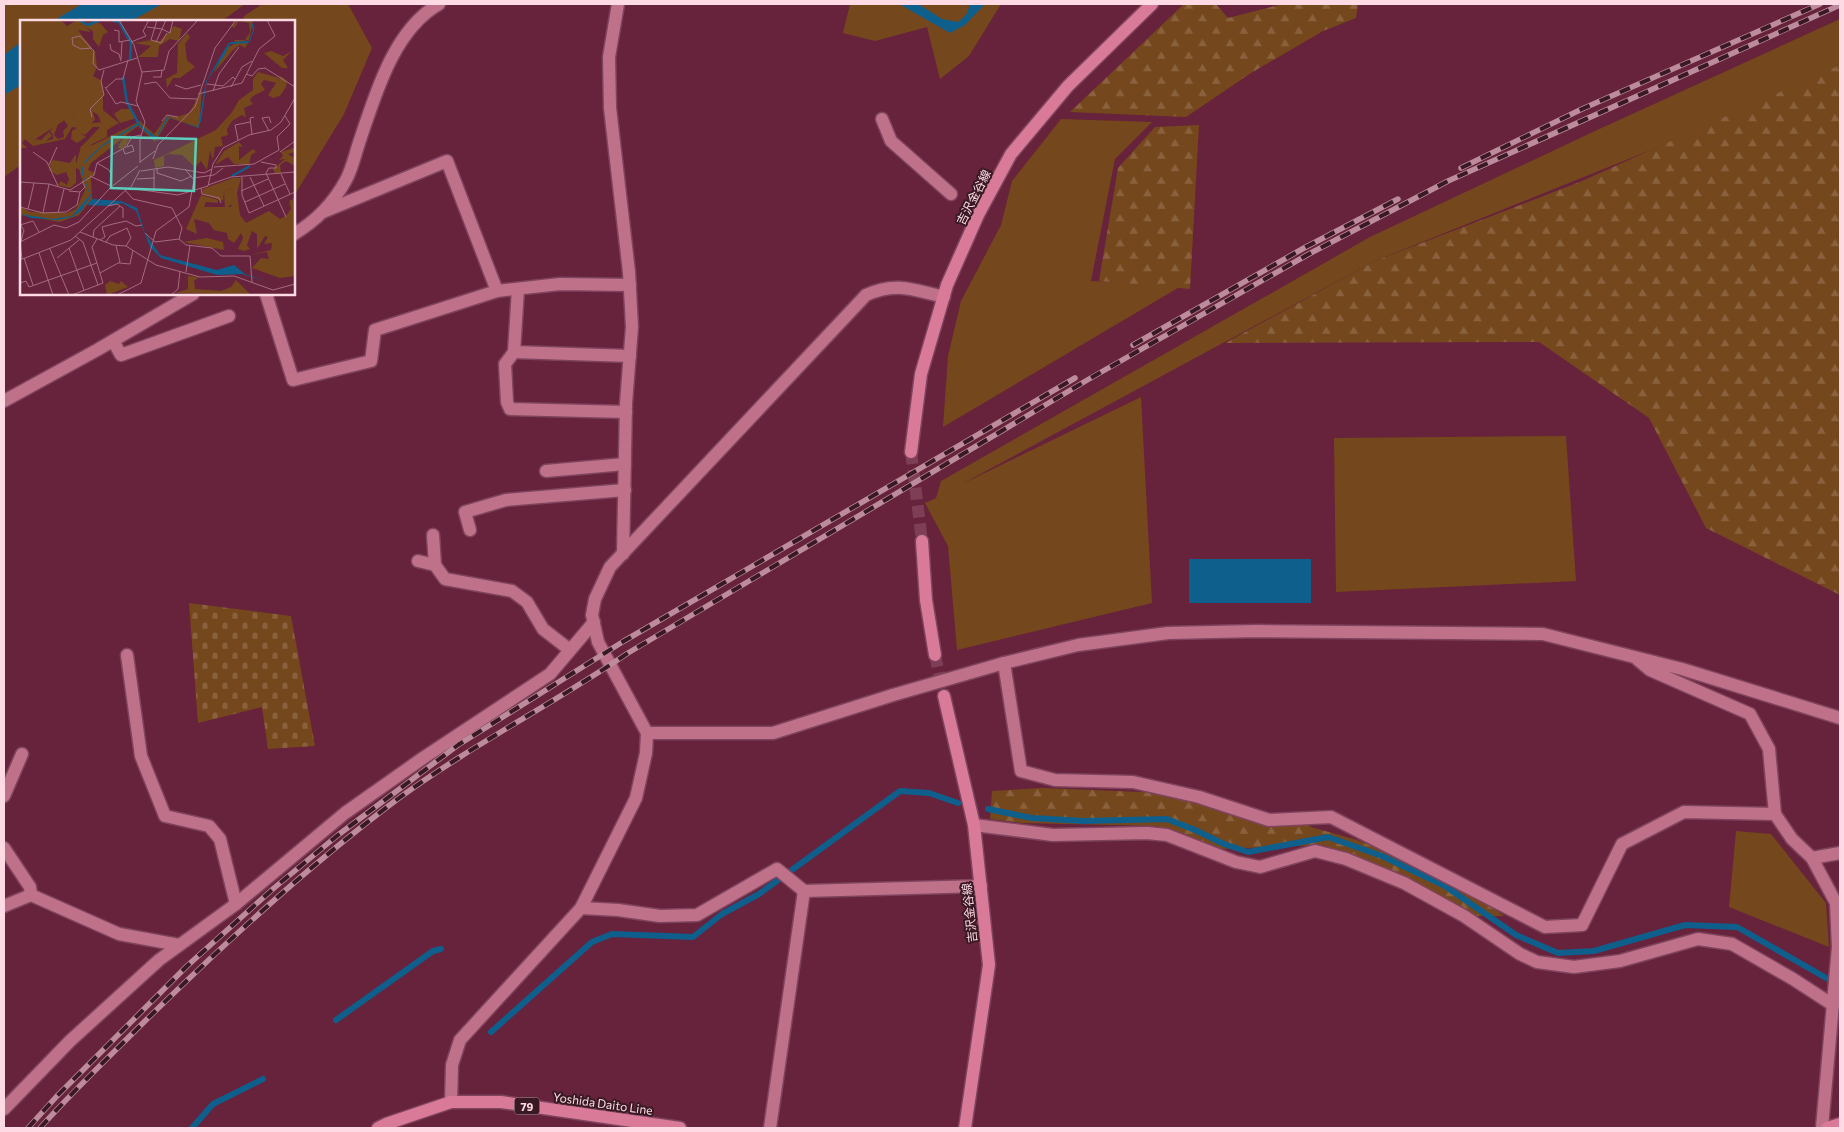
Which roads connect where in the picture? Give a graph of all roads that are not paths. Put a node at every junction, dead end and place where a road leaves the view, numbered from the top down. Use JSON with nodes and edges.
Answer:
{"nodes":[{"id":1,"x":439,"y":4,"type":"edge"},
{"id":2,"x":618,"y":4,"type":"edge"},
{"id":3,"x":1152,"y":4,"type":"edge"},
{"id":4,"x":882,"y":119,"type":"dead end"},
{"id":5,"x":951,"y":194,"type":"dead end"},
{"id":6,"x":323,"y":212,"type":"junction"},
{"id":7,"x":295,"y":233,"type":"edge"},
{"id":8,"x":630,"y":285,"type":"junction"},
{"id":9,"x":518,"y":289,"type":"junction"},
{"id":10,"x":497,"y":291,"type":"junction"},
{"id":11,"x":188,"y":295,"type":"edge"},
{"id":12,"x":266,"y":295,"type":"edge"},
{"id":13,"x":944,"y":297,"type":"junction"},
{"id":14,"x":175,"y":298,"type":"edge"},
{"id":15,"x":229,"y":316,"type":"dead end"},
{"id":16,"x":113,"y":341,"type":"junction"},
{"id":17,"x":514,"y":352,"type":"junction"},
{"id":18,"x":630,"y":356,"type":"junction"},
{"id":19,"x":4,"y":401,"type":"edge"},
{"id":20,"x":626,"y":412,"type":"junction"},
{"id":21,"x":911,"y":452,"type":"tunnel mouth"},
{"id":22,"x":625,"y":464,"type":"junction"},
{"id":23,"x":546,"y":471,"type":"dead end"},
{"id":24,"x":624,"y":490,"type":"junction"},
{"id":25,"x":470,"y":530,"type":"dead end"},
{"id":26,"x":433,"y":535,"type":"dead end"},
{"id":27,"x":922,"y":542,"type":"tunnel mouth"},
{"id":28,"x":623,"y":554,"type":"junction"},
{"id":29,"x":418,"y":561,"type":"dead end"},
{"id":30,"x":434,"y":565,"type":"junction"},
{"id":31,"x":594,"y":622,"type":"junction"},
{"id":32,"x":570,"y":650,"type":"junction"},
{"id":33,"x":127,"y":655,"type":"dead end"},
{"id":34,"x":935,"y":655,"type":"tunnel mouth"},
{"id":35,"x":1633,"y":656,"type":"junction"},
{"id":36,"x":1004,"y":663,"type":"junction"},
{"id":37,"x":944,"y":696,"type":"tunnel mouth"},
{"id":38,"x":1840,"y":718,"type":"edge"},
{"id":39,"x":647,"y":733,"type":"junction"},
{"id":40,"x":22,"y":754,"type":"dead end"},
{"id":41,"x":4,"y":796,"type":"edge"},
{"id":42,"x":1775,"y":814,"type":"junction"},
{"id":43,"x":974,"y":825,"type":"junction"},
{"id":44,"x":4,"y":848,"type":"edge"},
{"id":45,"x":1840,"y":853,"type":"edge"},
{"id":46,"x":1812,"y":858,"type":"junction"},
{"id":47,"x":980,"y":886,"type":"junction"},
{"id":48,"x":799,"y":887,"type":"junction"},
{"id":49,"x":32,"y":895,"type":"junction"},
{"id":50,"x":236,"y":904,"type":"junction"},
{"id":51,"x":4,"y":906,"type":"edge"},
{"id":52,"x":581,"y":908,"type":"junction"},
{"id":53,"x":179,"y":945,"type":"junction"},
{"id":54,"x":1833,"y":1001,"type":"junction"},
{"id":55,"x":4,"y":1091,"type":"edge"},
{"id":56,"x":16,"y":1097,"type":"junction"},
{"id":57,"x":451,"y":1102,"type":"junction"},
{"id":58,"x":4,"y":1109,"type":"edge"},
{"id":59,"x":1840,"y":1124,"type":"edge"},
{"id":60,"x":378,"y":1128,"type":"edge"},
{"id":61,"x":680,"y":1128,"type":"edge"},
{"id":62,"x":770,"y":1128,"type":"edge"},
{"id":63,"x":965,"y":1128,"type":"edge"},
{"id":64,"x":1822,"y":1128,"type":"edge"},
{"id":65,"x":1827,"y":1128,"type":"edge"}],
"edges":[{"from":1,"to":6,"type":"street"},
{"from":2,"to":8,"type":"street"},
{"from":3,"to":13,"type":"main road","name":"吉沢金谷線"},
{"from":4,"to":5,"type":"street"},
{"from":6,"to":7,"type":"street"},
{"from":6,"to":10,"type":"street"},
{"from":8,"to":9,"type":"street"},
{"from":8,"to":18,"type":"street"},
{"from":9,"to":10,"type":"street"},
{"from":9,"to":17,"type":"street"},
{"from":10,"to":12,"type":"street"},
{"from":11,"to":14,"type":"street"},
{"from":13,"to":21,"type":"main road","name":"吉沢金谷線"},
{"from":13,"to":28,"type":"street"},
{"from":14,"to":16,"type":"street"},
{"from":15,"to":16,"type":"street"},
{"from":16,"to":19,"type":"street"},
{"from":17,"to":18,"type":"street"},
{"from":17,"to":20,"type":"street"},
{"from":18,"to":20,"type":"street"},
{"from":20,"to":22,"type":"street"},
{"from":22,"to":23,"type":"street"},
{"from":22,"to":24,"type":"street"},
{"from":24,"to":25,"type":"street"},
{"from":24,"to":28,"type":"street"},
{"from":26,"to":30,"type":"street"},
{"from":27,"to":34,"type":"main road"},
{"from":28,"to":31,"type":"street"},
{"from":29,"to":30,"type":"street"},
{"from":30,"to":32,"type":"street"},
{"from":31,"to":32,"type":"street"},
{"from":31,"to":39,"type":"street"},
{"from":32,"to":50,"type":"street"},
{"from":33,"to":50,"type":"street"},
{"from":35,"to":36,"type":"street"},
{"from":35,"to":38,"type":"street"},
{"from":35,"to":42,"type":"street"},
{"from":36,"to":39,"type":"street"},
{"from":36,"to":42,"type":"street"},
{"from":37,"to":43,"type":"main road","name":"吉沢金谷線"},
{"from":39,"to":52,"type":"street"},
{"from":40,"to":41,"type":"street"},
{"from":42,"to":46,"type":"street"},
{"from":43,"to":47,"type":"main road","name":"吉沢金谷線"},
{"from":43,"to":54,"type":"street"},
{"from":44,"to":49,"type":"street"},
{"from":45,"to":46,"type":"street"},
{"from":46,"to":54,"type":"street"},
{"from":47,"to":48,"type":"street"},
{"from":47,"to":63,"type":"main road","name":"吉沢金谷線"},
{"from":48,"to":52,"type":"street"},
{"from":48,"to":62,"type":"street"},
{"from":49,"to":51,"type":"street"},
{"from":49,"to":53,"type":"street"},
{"from":50,"to":53,"type":"street"},
{"from":52,"to":57,"type":"street"},
{"from":53,"to":56,"type":"street"},
{"from":54,"to":64,"type":"street"},
{"from":55,"to":56,"type":"street"},
{"from":56,"to":58,"type":"street"},
{"from":57,"to":60,"type":"main road","name":"Yoshida Daito Line","number":"79"},
{"from":57,"to":61,"type":"main road","name":"Yoshida Daito Line","number":"79"},
{"from":59,"to":65,"type":"main road"}]}
